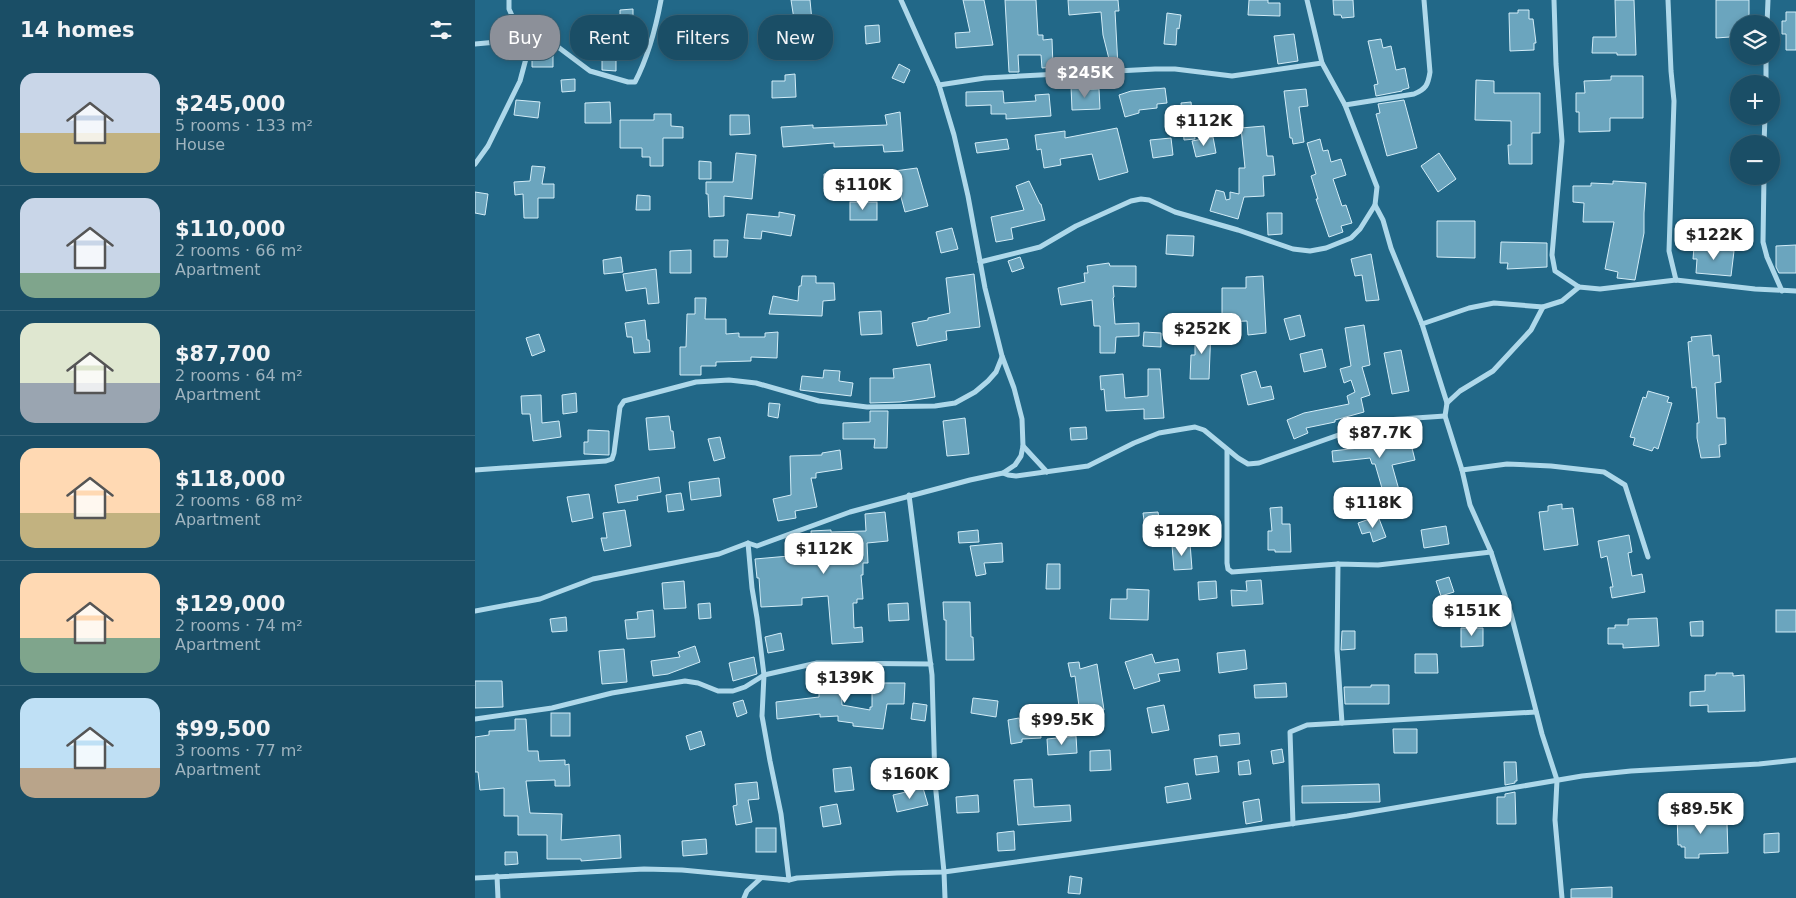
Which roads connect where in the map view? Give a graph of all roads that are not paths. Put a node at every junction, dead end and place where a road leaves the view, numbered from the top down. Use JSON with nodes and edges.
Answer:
{"nodes":[{"id":1,"x":509,"y":0,"type":"edge"},
{"id":2,"x":661,"y":0,"type":"edge"},
{"id":3,"x":901,"y":0,"type":"edge"},
{"id":4,"x":1307,"y":0,"type":"edge"},
{"id":5,"x":1424,"y":0,"type":"edge"},
{"id":6,"x":1554,"y":0,"type":"edge"},
{"id":7,"x":1668,"y":0,"type":"edge"},
{"id":8,"x":1768,"y":0,"type":"edge"},
{"id":9,"x":512,"y":15,"type":"edge"},
{"id":10,"x":1767,"y":15,"type":"edge"},
{"id":11,"x":490,"y":43,"type":"edge"},
{"id":12,"x":475,"y":44,"type":"edge"},
{"id":13,"x":560,"y":48,"type":"edge"},
{"id":14,"x":527,"y":60,"type":"edge"},
{"id":15,"x":1322,"y":63,"type":"junction"},
{"id":16,"x":939,"y":85,"type":"junction"},
{"id":17,"x":1345,"y":105,"type":"junction"},
{"id":18,"x":475,"y":164,"type":"edge"},
{"id":19,"x":1764,"y":185,"type":"edge"},
{"id":20,"x":1375,"y":205,"type":"junction"},
{"id":21,"x":980,"y":262,"type":"junction"},
{"id":22,"x":1676,"y":280,"type":"junction"},
{"id":23,"x":1579,"y":288,"type":"junction"},
{"id":24,"x":1782,"y":291,"type":"junction"},
{"id":25,"x":1796,"y":291,"type":"edge"},
{"id":26,"x":1543,"y":307,"type":"junction"},
{"id":27,"x":1422,"y":324,"type":"junction"},
{"id":28,"x":1002,"y":356,"type":"junction"},
{"id":29,"x":1447,"y":403,"type":"junction"},
{"id":30,"x":1445,"y":416,"type":"junction"},
{"id":31,"x":1023,"y":446,"type":"junction"},
{"id":32,"x":1227,"y":450,"type":"junction"},
{"id":33,"x":475,"y":470,"type":"edge"},
{"id":34,"x":1463,"y":470,"type":"junction"},
{"id":35,"x":1047,"y":472,"type":"junction"},
{"id":36,"x":1003,"y":473,"type":"junction"},
{"id":37,"x":909,"y":495,"type":"junction"},
{"id":38,"x":747,"y":543,"type":"junction"},
{"id":39,"x":1491,"y":552,"type":"junction"},
{"id":40,"x":1648,"y":557,"type":"dead end"},
{"id":41,"x":1338,"y":564,"type":"junction"},
{"id":42,"x":475,"y":611,"type":"edge"},
{"id":43,"x":931,"y":664,"type":"junction"},
{"id":44,"x":764,"y":675,"type":"junction"},
{"id":45,"x":1536,"y":712,"type":"junction"},
{"id":46,"x":475,"y":719,"type":"edge"},
{"id":47,"x":1342,"y":723,"type":"junction"},
{"id":48,"x":1796,"y":760,"type":"edge"},
{"id":49,"x":1557,"y":780,"type":"junction"},
{"id":50,"x":1293,"y":824,"type":"junction"},
{"id":51,"x":944,"y":872,"type":"junction"},
{"id":52,"x":497,"y":876,"type":"junction"},
{"id":53,"x":475,"y":878,"type":"edge"},
{"id":54,"x":761,"y":878,"type":"junction"},
{"id":55,"x":789,"y":880,"type":"junction"},
{"id":56,"x":498,"y":898,"type":"edge"},
{"id":57,"x":744,"y":898,"type":"edge"},
{"id":58,"x":945,"y":898,"type":"edge"},
{"id":59,"x":1562,"y":898,"type":"edge"}],
"edges":[{"from":1,"to":9,"type":"street"},
{"from":2,"to":13,"type":"street"},
{"from":3,"to":16,"type":"street"},
{"from":4,"to":15,"type":"street"},
{"from":5,"to":17,"type":"street"},
{"from":6,"to":23,"type":"street"},
{"from":7,"to":22,"type":"street"},
{"from":8,"to":10,"type":"street"},
{"from":11,"to":12,"type":"street"},
{"from":14,"to":18,"type":"street"},
{"from":15,"to":16,"type":"street"},
{"from":15,"to":17,"type":"street"},
{"from":16,"to":21,"type":"street"},
{"from":17,"to":20,"type":"street"},
{"from":19,"to":24,"type":"street"},
{"from":20,"to":21,"type":"street"},
{"from":20,"to":27,"type":"street"},
{"from":21,"to":28,"type":"street"},
{"from":22,"to":23,"type":"street"},
{"from":22,"to":24,"type":"street"},
{"from":23,"to":26,"type":"street"},
{"from":24,"to":25,"type":"street"},
{"from":26,"to":27,"type":"street"},
{"from":26,"to":29,"type":"street"},
{"from":27,"to":29,"type":"street"},
{"from":28,"to":31,"type":"street"},
{"from":28,"to":33,"type":"street"},
{"from":29,"to":30,"type":"street"},
{"from":30,"to":32,"type":"street"},
{"from":30,"to":34,"type":"street"},
{"from":31,"to":35,"type":"street"},
{"from":31,"to":36,"type":"street"},
{"from":32,"to":35,"type":"street"},
{"from":32,"to":41,"type":"street"},
{"from":34,"to":39,"type":"street"},
{"from":34,"to":40,"type":"street"},
{"from":35,"to":36,"type":"street"},
{"from":36,"to":37,"type":"street"},
{"from":37,"to":38,"type":"street"},
{"from":37,"to":43,"type":"street"},
{"from":38,"to":42,"type":"street"},
{"from":38,"to":44,"type":"street"},
{"from":39,"to":41,"type":"street"},
{"from":39,"to":45,"type":"street"},
{"from":41,"to":47,"type":"street"},
{"from":43,"to":44,"type":"street"},
{"from":43,"to":51,"type":"street"},
{"from":44,"to":46,"type":"street"},
{"from":44,"to":55,"type":"street"},
{"from":45,"to":47,"type":"street"},
{"from":45,"to":49,"type":"street"},
{"from":47,"to":50,"type":"street"},
{"from":48,"to":49,"type":"street"},
{"from":49,"to":50,"type":"street"},
{"from":49,"to":59,"type":"street"},
{"from":50,"to":51,"type":"street"},
{"from":51,"to":55,"type":"street"},
{"from":51,"to":58,"type":"street"},
{"from":52,"to":53,"type":"street"},
{"from":52,"to":54,"type":"street"},
{"from":52,"to":56,"type":"street"},
{"from":54,"to":55,"type":"street"},
{"from":54,"to":57,"type":"street"}]}
